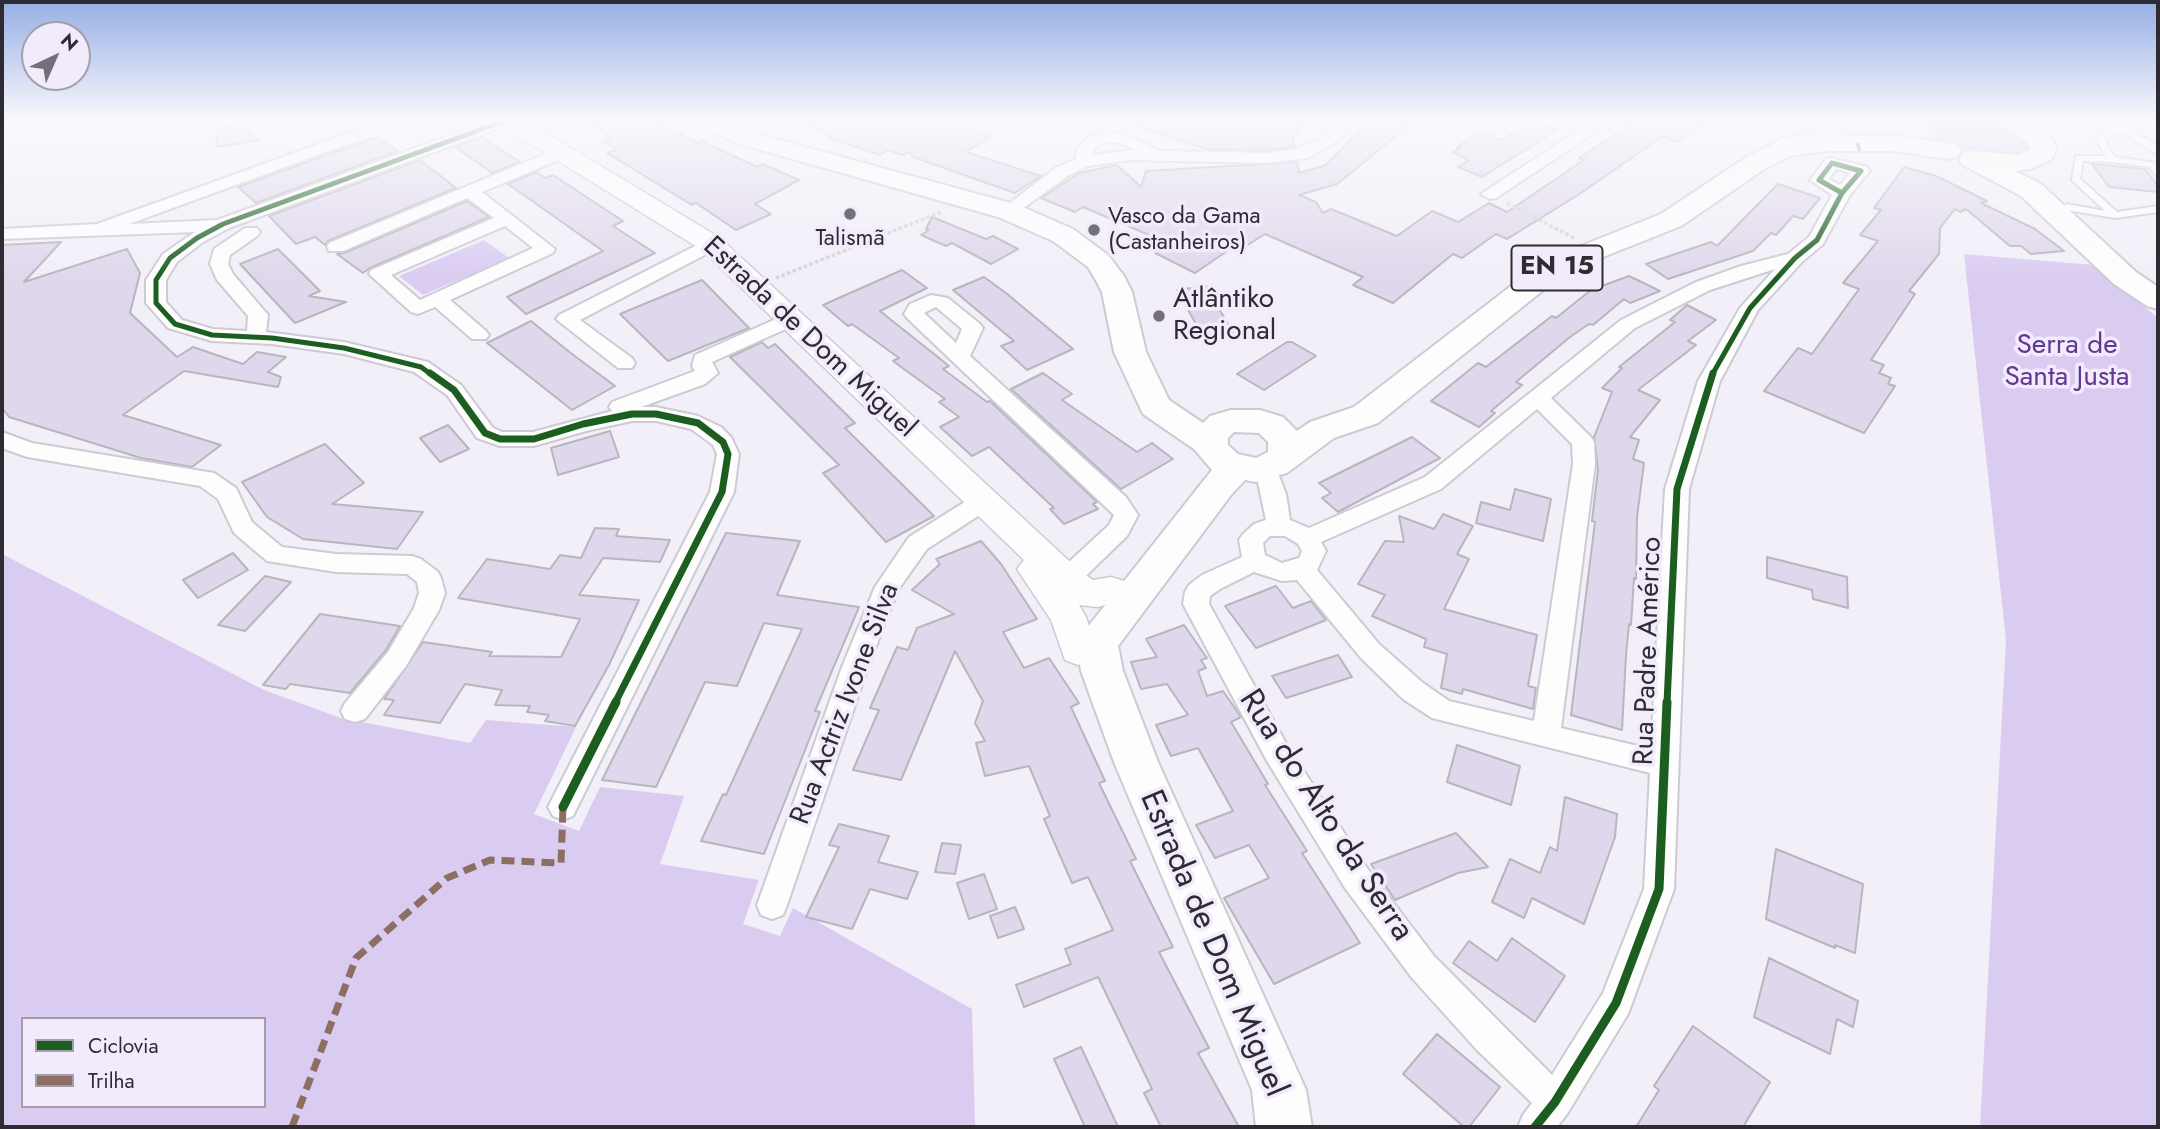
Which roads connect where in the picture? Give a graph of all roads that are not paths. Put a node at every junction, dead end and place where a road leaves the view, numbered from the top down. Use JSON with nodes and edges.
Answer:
{"nodes":[{"id":1,"x":252,"y":174,"type":"edge"},
{"id":2,"x":360,"y":174,"type":"edge"},
{"id":3,"x":511,"y":174,"type":"edge"},
{"id":4,"x":597,"y":174,"type":"edge"},
{"id":5,"x":876,"y":174,"type":"edge"},
{"id":6,"x":1059,"y":174,"type":"edge"},
{"id":7,"x":1529,"y":174,"type":"edge"},
{"id":8,"x":1702,"y":174,"type":"edge"},
{"id":9,"x":1731,"y":174,"type":"edge"},
{"id":10,"x":2004,"y":174,"type":"edge"},
{"id":11,"x":2037,"y":174,"type":"edge"},
{"id":12,"x":2077,"y":174,"type":"edge"},
{"id":13,"x":470,"y":191,"type":"junction"},
{"id":14,"x":1842,"y":193,"type":"dead end"},
{"id":15,"x":1496,"y":197,"type":"road end"},
{"id":16,"x":2067,"y":207,"type":"junction"},
{"id":17,"x":2158,"y":209,"type":"edge"},
{"id":18,"x":1008,"y":211,"type":"junction"},
{"id":19,"x":2115,"y":215,"type":"junction"},
{"id":20,"x":507,"y":219,"type":"junction"},
{"id":21,"x":223,"y":224,"type":"junction"},
{"id":22,"x":99,"y":229,"type":"junction"},
{"id":23,"x":145,"y":230,"type":"junction"},
{"id":24,"x":251,"y":232,"type":"dead end"},
{"id":25,"x":2,"y":234,"type":"edge"},
{"id":26,"x":711,"y":244,"type":"junction"},
{"id":27,"x":337,"y":247,"type":"dead end"},
{"id":28,"x":170,"y":258,"type":"junction"},
{"id":29,"x":1795,"y":258,"type":"junction"},
{"id":30,"x":1703,"y":286,"type":"junction"},
{"id":31,"x":2158,"y":294,"type":"edge"},
{"id":32,"x":437,"y":299,"type":"junction"},
{"id":33,"x":2158,"y":300,"type":"edge"},
{"id":34,"x":1750,"y":308,"type":"junction"},
{"id":35,"x":792,"y":319,"type":"junction"},
{"id":36,"x":479,"y":335,"type":"dead end"},
{"id":37,"x":254,"y":337,"type":"junction"},
{"id":38,"x":959,"y":357,"type":"dead end"},
{"id":39,"x":625,"y":363,"type":"dead end"},
{"id":40,"x":1539,"y":399,"type":"junction"},
{"id":41,"x":583,"y":424,"type":"junction"},
{"id":42,"x":2,"y":439,"type":"edge"},
{"id":43,"x":1243,"y":447,"type":"junction"},
{"id":44,"x":985,"y":500,"type":"junction"},
{"id":45,"x":1279,"y":527,"type":"junction"},
{"id":46,"x":1307,"y":538,"type":"junction"},
{"id":47,"x":1256,"y":561,"type":"junction"},
{"id":48,"x":1302,"y":569,"type":"junction"},
{"id":49,"x":1060,"y":587,"type":"junction"},
{"id":50,"x":1111,"y":590,"type":"junction"},
{"id":51,"x":1078,"y":650,"type":"junction"},
{"id":52,"x":355,"y":711,"type":"dead end"},
{"id":53,"x":1546,"y":733,"type":"junction"},
{"id":54,"x":1136,"y":762,"type":"junction"},
{"id":55,"x":1666,"y":765,"type":"junction"},
{"id":56,"x":563,"y":807,"type":"dead end"},
{"id":57,"x":772,"y":905,"type":"dead end"},
{"id":58,"x":1555,"y":1102,"type":"junction"},
{"id":59,"x":1284,"y":1127,"type":"edge"},
{"id":60,"x":1535,"y":1127,"type":"edge"}],
"edges":[{"from":1,"to":22,"type":"street"},
{"from":2,"to":21,"type":"street"},
{"from":3,"to":13,"type":"street"},
{"from":4,"to":26,"type":"street","name":"Estrada de Dom Miguel"},
{"from":5,"to":18,"type":"main road"},
{"from":6,"to":18,"type":"street"},
{"from":7,"to":15,"type":"street"},
{"from":8,"to":43,"type":"main road","number":"EN 15"},
{"from":9,"to":43,"type":"main road","number":"EN 15"},
{"from":10,"to":33,"type":"main road","number":"EN 15"},
{"from":11,"to":16,"type":"main road"},
{"from":12,"to":19,"type":"lane"},
{"from":13,"to":20,"type":"street"},
{"from":13,"to":27,"type":"street"},
{"from":14,"to":29,"type":"street","name":"Rua Padre Américo"},
{"from":16,"to":19,"type":"lane"},
{"from":16,"to":31,"type":"main road"},
{"from":17,"to":19,"type":"lane"},
{"from":18,"to":43,"type":"main road"},
{"from":20,"to":32,"type":"street"},
{"from":20,"to":32,"type":"street"},
{"from":21,"to":23,"type":"street"},
{"from":21,"to":28,"type":"street"},
{"from":22,"to":23,"type":"street"},
{"from":22,"to":25,"type":"street"},
{"from":23,"to":28,"type":"street"},
{"from":24,"to":37,"type":"street"},
{"from":26,"to":35,"type":"street","name":"Estrada de Dom Miguel"},
{"from":26,"to":39,"type":"street"},
{"from":28,"to":37,"type":"street"},
{"from":29,"to":30,"type":"street"},
{"from":29,"to":34,"type":"street","name":"Rua Padre Américo"},
{"from":30,"to":34,"type":"street"},
{"from":30,"to":40,"type":"street"},
{"from":32,"to":36,"type":"street"},
{"from":34,"to":55,"type":"street","name":"Rua Padre Américo"},
{"from":35,"to":41,"type":"street"},
{"from":35,"to":44,"type":"street","name":"Estrada de Dom Miguel"},
{"from":37,"to":41,"type":"street"},
{"from":38,"to":49,"type":"street"},
{"from":40,"to":46,"type":"street"},
{"from":40,"to":53,"type":"street"},
{"from":41,"to":56,"type":"street"},
{"from":42,"to":52,"type":"street"},
{"from":43,"to":45,"type":"street"},
{"from":43,"to":50,"type":"main road"},
{"from":43,"to":54,"type":"main road","name":"Estrada de Dom Miguel"},
{"from":44,"to":49,"type":"street","name":"Estrada de Dom Miguel"},
{"from":44,"to":57,"type":"street","name":"Rua Actriz Ivone Silva"},
{"from":45,"to":46,"type":"street"},
{"from":45,"to":47,"type":"street"},
{"from":46,"to":48,"type":"street"},
{"from":47,"to":48,"type":"street"},
{"from":47,"to":58,"type":"street","name":"Rua do Alto da Serra"},
{"from":48,"to":53,"type":"street"},
{"from":49,"to":50,"type":"street","name":"Estrada de Dom Miguel"},
{"from":49,"to":51,"type":"street","name":"Estrada de Dom Miguel"},
{"from":50,"to":51,"type":"main road"},
{"from":51,"to":54,"type":"main road","name":"Estrada de Dom Miguel"},
{"from":53,"to":55,"type":"street"},
{"from":54,"to":59,"type":"main road","name":"Estrada de Dom Miguel"},
{"from":55,"to":58,"type":"street","name":"Rua Padre Américo"},
{"from":58,"to":60,"type":"street","name":"Rua Padre Américo"}]}
